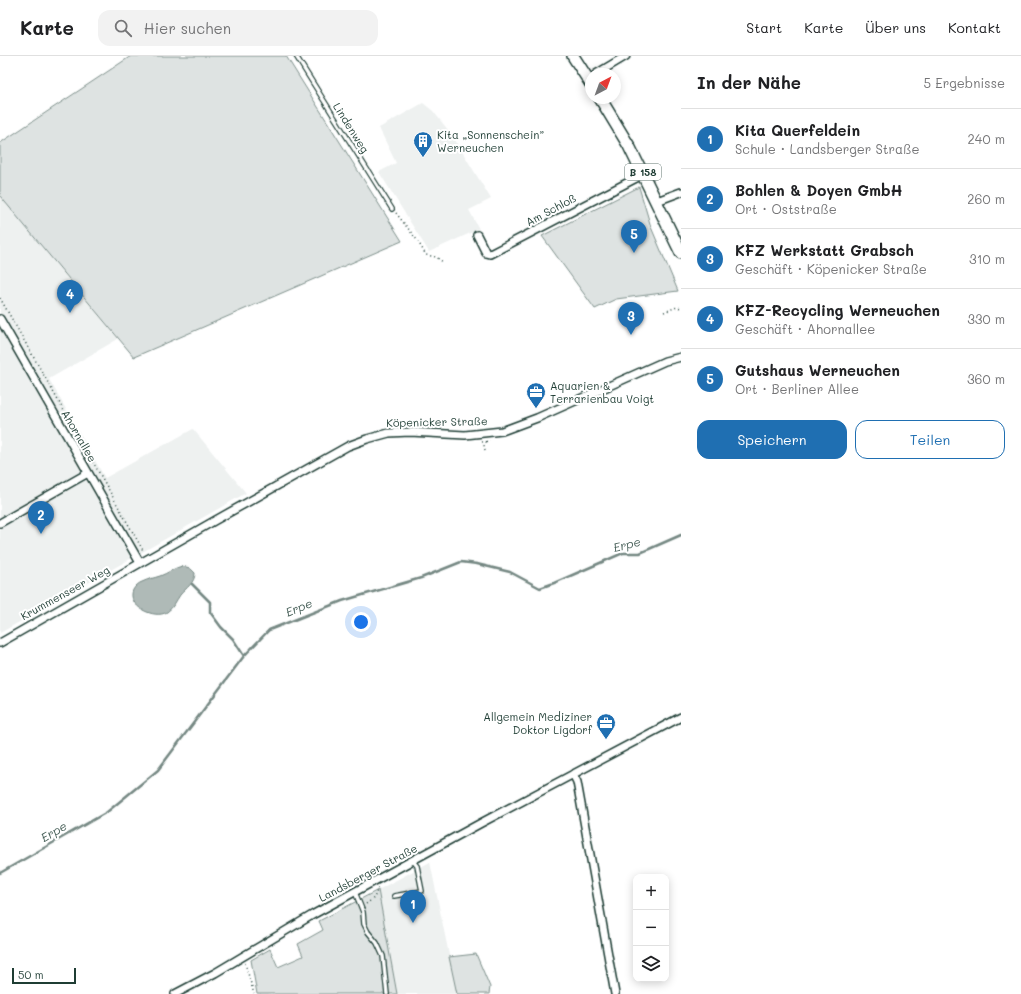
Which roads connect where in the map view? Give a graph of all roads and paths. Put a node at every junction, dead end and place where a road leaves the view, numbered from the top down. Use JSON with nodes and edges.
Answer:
{"nodes":[{"id":1,"x":296,"y":56,"type":"edge"},
{"id":2,"x":573,"y":56,"type":"edge"},
{"id":3,"x":626,"y":56,"type":"edge"},
{"id":4,"x":607,"y":68,"type":"edge"},
{"id":5,"x":585,"y":71,"type":"edge"},
{"id":6,"x":604,"y":104,"type":"edge"},
{"id":7,"x":644,"y":174,"type":"junction"},
{"id":8,"x":681,"y":192,"type":"edge"},
{"id":9,"x":657,"y":201,"type":"junction"},
{"id":10,"x":392,"y":209,"type":"joint"},
{"id":11,"x":477,"y":235,"type":"dead end"},
{"id":12,"x":681,"y":251,"type":"edge"},
{"id":13,"x":443,"y":262,"type":"dead end"},
{"id":14,"x":0,"y":298,"type":"edge"},
{"id":15,"x":681,"y":308,"type":"edge"},
{"id":16,"x":664,"y":312,"type":"dead end"},
{"id":17,"x":0,"y":319,"type":"edge"},
{"id":18,"x":681,"y":357,"type":"edge"},
{"id":19,"x":486,"y":442,"type":"dead end"},
{"id":20,"x":485,"y":450,"type":"dead end"},
{"id":21,"x":88,"y":473,"type":"junction"},
{"id":22,"x":0,"y":523,"type":"edge"},
{"id":23,"x":148,"y":558,"type":"junction"},
{"id":24,"x":140,"y":563,"type":"junction"},
{"id":25,"x":0,"y":642,"type":"edge"},
{"id":26,"x":681,"y":717,"type":"edge"},
{"id":27,"x":573,"y":774,"type":"junction"},
{"id":28,"x":414,"y":861,"type":"junction"},
{"id":29,"x":378,"y":880,"type":"junction"},
{"id":30,"x":355,"y":892,"type":"junction"},
{"id":31,"x":394,"y":896,"type":"dead end"},
{"id":32,"x":361,"y":906,"type":"junction"},
{"id":33,"x":243,"y":956,"type":"junction"},
{"id":34,"x":175,"y":994,"type":"edge"},
{"id":35,"x":254,"y":994,"type":"edge"},
{"id":36,"x":387,"y":994,"type":"edge"},
{"id":37,"x":615,"y":994,"type":"edge"}],
"edges":[{"from":1,"to":10,"type":"lane","name":"Lindenweg"},
{"from":2,"to":5,"type":"main road"},
{"from":3,"to":4,"type":"street"},
{"from":6,"to":7,"type":"main road","number":"B 158"},
{"from":7,"to":9,"type":"main road","number":"B 158"},
{"from":7,"to":11,"type":"street","name":"Am Schloß"},
{"from":8,"to":9,"type":"street"},
{"from":9,"to":12,"type":"main road","number":"B 158"},
{"from":10,"to":13,"type":"path"},
{"from":14,"to":23,"type":"path"},
{"from":15,"to":16,"type":"path"},
{"from":17,"to":21,"type":"street","name":"Ahornallee"},
{"from":18,"to":23,"type":"street","name":"Köpenicker Straße"},
{"from":19,"to":20,"type":"path"},
{"from":21,"to":22,"type":"street"},
{"from":21,"to":24,"type":"street","name":"Ahornallee"},
{"from":23,"to":24,"type":"street","name":"Köpenicker Straße"},
{"from":24,"to":25,"type":"street","name":"Krummenseer Weg"},
{"from":26,"to":27,"type":"street","name":"Landsberger Straße"},
{"from":27,"to":28,"type":"street","name":"Landsberger Straße"},
{"from":27,"to":37,"type":"street"},
{"from":28,"to":29,"type":"street","name":"Landsberger Straße"},
{"from":28,"to":31,"type":"lane"},
{"from":29,"to":30,"type":"street","name":"Landsberger Straße"},
{"from":29,"to":32,"type":"path"},
{"from":30,"to":32,"type":"lane"},
{"from":30,"to":33,"type":"street","name":"Landsberger Straße"},
{"from":32,"to":36,"type":"lane"},
{"from":33,"to":34,"type":"street","name":"Landsberger Straße"},
{"from":33,"to":35,"type":"path"}]}
